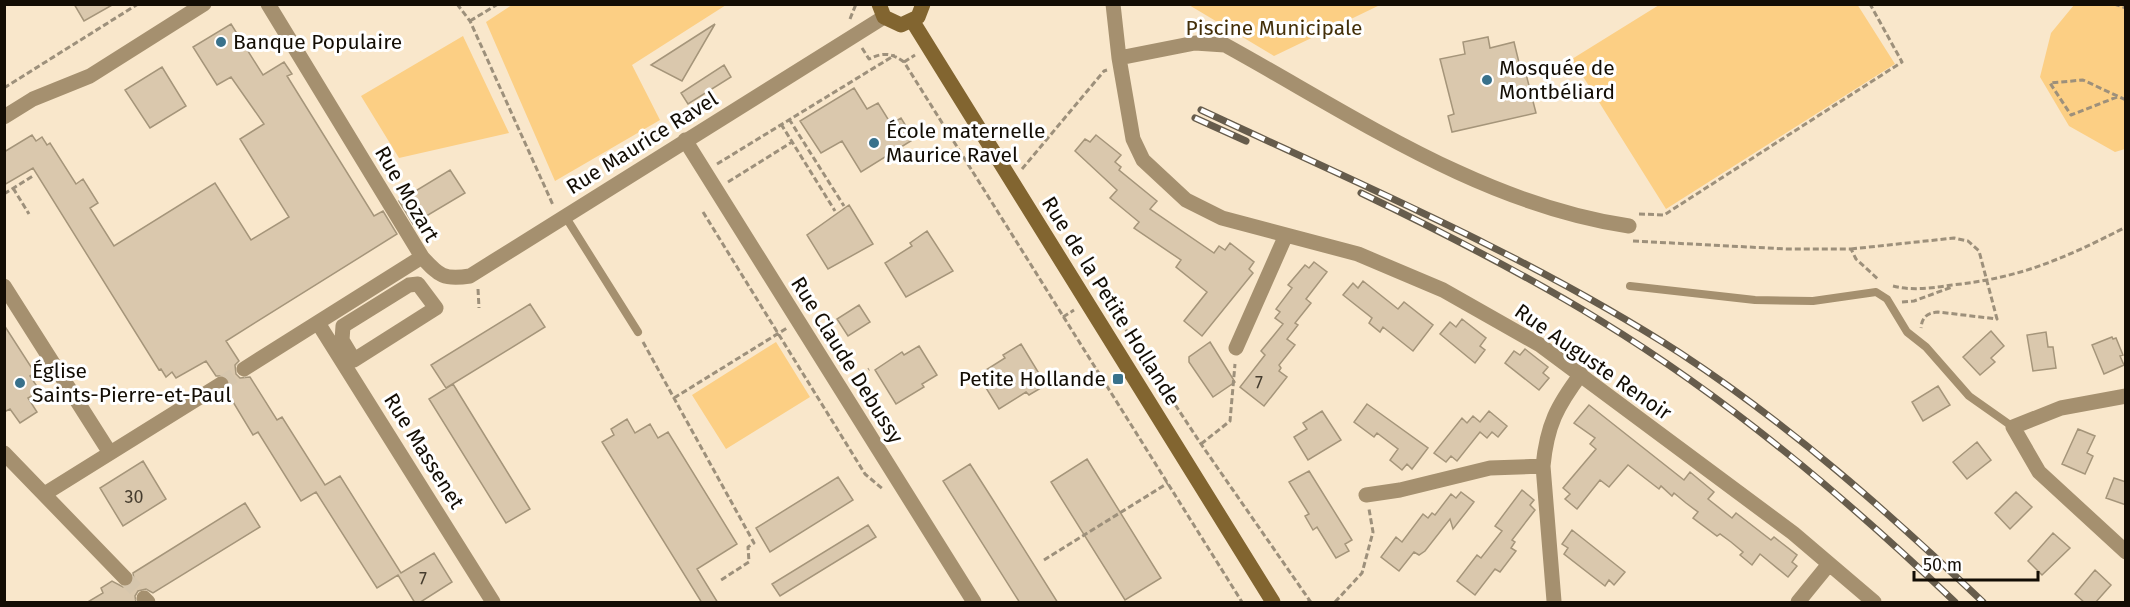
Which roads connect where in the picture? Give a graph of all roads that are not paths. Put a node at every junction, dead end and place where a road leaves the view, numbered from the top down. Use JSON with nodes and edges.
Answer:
{"nodes":[{"id":1,"x":204,"y":4,"type":"edge"},
{"id":2,"x":268,"y":4,"type":"edge"},
{"id":3,"x":923,"y":4,"type":"edge"},
{"id":4,"x":1113,"y":4,"type":"edge"},
{"id":5,"x":882,"y":11,"type":"edge"},
{"id":6,"x":913,"y":21,"type":"junction"},
{"id":7,"x":1120,"y":64,"type":"junction"},
{"id":8,"x":4,"y":117,"type":"edge"},
{"id":9,"x":685,"y":140,"type":"junction"},
{"id":10,"x":560,"y":212,"type":"junction"},
{"id":11,"x":1629,"y":226,"type":"road end"},
{"id":12,"x":1286,"y":235,"type":"junction"},
{"id":13,"x":422,"y":257,"type":"junction"},
{"id":14,"x":1630,"y":285,"type":"dead end"},
{"id":15,"x":4,"y":286,"type":"edge"},
{"id":16,"x":436,"y":308,"type":"joint"},
{"id":17,"x":318,"y":323,"type":"junction"},
{"id":18,"x":638,"y":332,"type":"road end"},
{"id":19,"x":1236,"y":348,"type":"road end"},
{"id":20,"x":244,"y":369,"type":"tunnel mouth"},
{"id":21,"x":1581,"y":374,"type":"junction"},
{"id":22,"x":221,"y":384,"type":"tunnel mouth"},
{"id":23,"x":2126,"y":396,"type":"edge"},
{"id":24,"x":2013,"y":427,"type":"junction"},
{"id":25,"x":4,"y":453,"type":"edge"},
{"id":26,"x":110,"y":453,"type":"junction"},
{"id":27,"x":1543,"y":466,"type":"junction"},
{"id":28,"x":46,"y":493,"type":"junction"},
{"id":29,"x":1366,"y":495,"type":"road end"},
{"id":30,"x":2126,"y":552,"type":"edge"},
{"id":31,"x":1829,"y":564,"type":"junction"},
{"id":32,"x":125,"y":578,"type":"tunnel mouth"},
{"id":33,"x":1554,"y":601,"type":"dead end"},
{"id":34,"x":493,"y":603,"type":"edge"},
{"id":35,"x":974,"y":603,"type":"edge"},
{"id":36,"x":1273,"y":603,"type":"edge"},
{"id":37,"x":1798,"y":603,"type":"edge"},
{"id":38,"x":1874,"y":603,"type":"edge"}],
"edges":[{"from":1,"to":8,"type":"street"},
{"from":2,"to":13,"type":"street","name":"Rue Mozart"},
{"from":3,"to":6,"type":"street"},
{"from":4,"to":7,"type":"street","name":"Rue Auguste Renoir"},
{"from":5,"to":6,"type":"street"},
{"from":5,"to":9,"type":"street","name":"Rue Maurice Ravel"},
{"from":6,"to":36,"type":"street","name":"Rue de la Petite Hollande"},
{"from":7,"to":11,"type":"street"},
{"from":7,"to":12,"type":"street","name":"Rue Auguste Renoir"},
{"from":9,"to":10,"type":"street","name":"Rue Maurice Ravel"},
{"from":9,"to":35,"type":"street","name":"Rue Claude Debussy"},
{"from":10,"to":13,"type":"street","name":"Rue Maurice Ravel"},
{"from":10,"to":18,"type":"lane"},
{"from":12,"to":19,"type":"street"},
{"from":12,"to":21,"type":"street","name":"Rue Auguste Renoir"},
{"from":13,"to":17,"type":"street","name":"Rue Mozart"},
{"from":14,"to":24,"type":"lane"},
{"from":15,"to":26,"type":"street"},
{"from":16,"to":16,"type":"street"},
{"from":17,"to":20,"type":"street","name":"Rue Mozart"},
{"from":17,"to":34,"type":"street","name":"Rue Massenet"},
{"from":21,"to":27,"type":"street"},
{"from":21,"to":31,"type":"street","name":"Rue Auguste Renoir"},
{"from":22,"to":26,"type":"street"},
{"from":23,"to":24,"type":"street"},
{"from":24,"to":30,"type":"street"},
{"from":25,"to":28,"type":"street"},
{"from":26,"to":28,"type":"street"},
{"from":27,"to":29,"type":"street"},
{"from":27,"to":33,"type":"street"},
{"from":28,"to":32,"type":"street"},
{"from":31,"to":37,"type":"street"},
{"from":31,"to":38,"type":"street","name":"Rue Auguste Renoir"}]}
